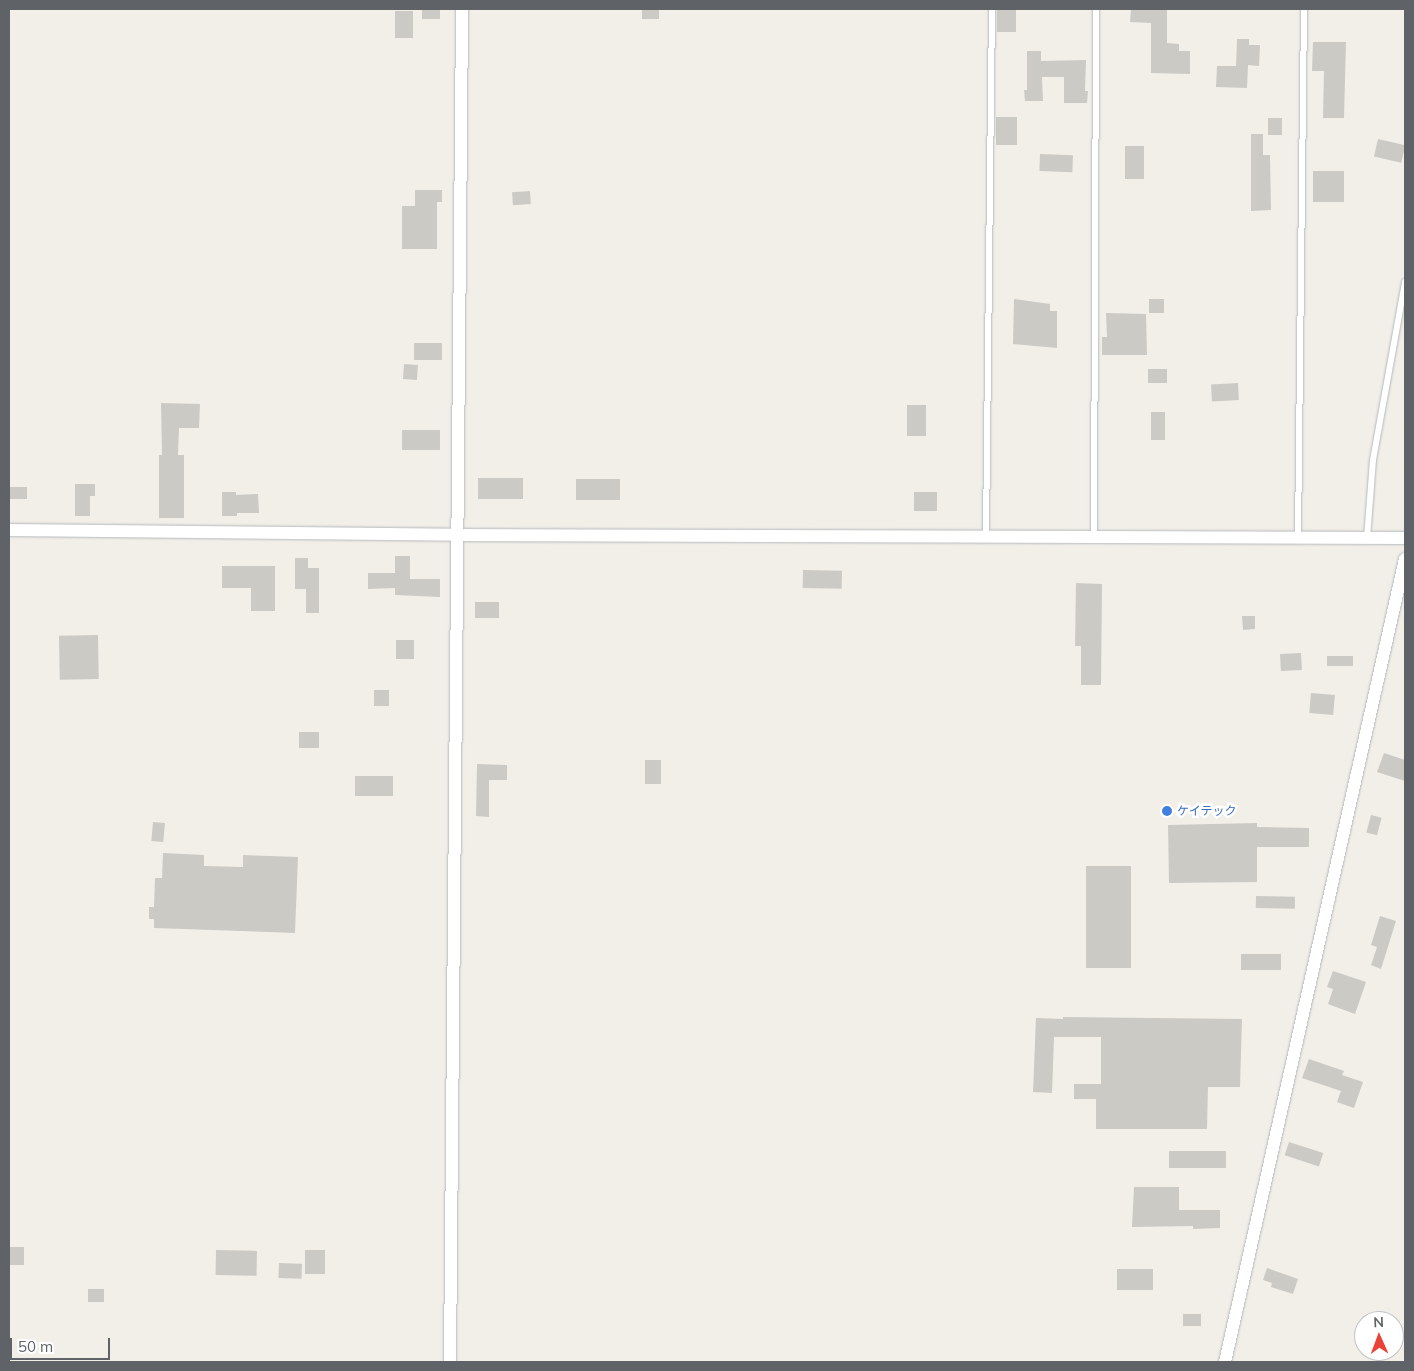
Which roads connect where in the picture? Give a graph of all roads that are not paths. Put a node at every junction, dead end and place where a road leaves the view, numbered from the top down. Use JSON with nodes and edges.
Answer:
{"nodes":[{"id":1,"x":462,"y":9,"type":"edge"},
{"id":2,"x":992,"y":9,"type":"edge"},
{"id":3,"x":1096,"y":9,"type":"edge"},
{"id":4,"x":1304,"y":9,"type":"edge"},
{"id":5,"x":1405,"y":282,"type":"edge"},
{"id":6,"x":9,"y":530,"type":"edge"},
{"id":7,"x":457,"y":535,"type":"junction"},
{"id":8,"x":986,"y":535,"type":"junction"},
{"id":9,"x":1094,"y":536,"type":"junction"},
{"id":10,"x":1298,"y":538,"type":"junction"},
{"id":11,"x":1367,"y":538,"type":"junction"},
{"id":12,"x":1405,"y":538,"type":"edge"},
{"id":13,"x":1405,"y":559,"type":"edge"},
{"id":14,"x":450,"y":1362,"type":"edge"},
{"id":15,"x":1225,"y":1362,"type":"edge"}],
"edges":[{"from":1,"to":7,"type":"street"},
{"from":2,"to":8,"type":"lane"},
{"from":3,"to":9,"type":"lane"},
{"from":4,"to":10,"type":"lane"},
{"from":5,"to":11,"type":"lane"},
{"from":6,"to":7,"type":"street"},
{"from":7,"to":8,"type":"street"},
{"from":7,"to":14,"type":"street"},
{"from":8,"to":9,"type":"street"},
{"from":9,"to":10,"type":"street"},
{"from":10,"to":11,"type":"street"},
{"from":11,"to":12,"type":"street"},
{"from":13,"to":15,"type":"street"}]}
